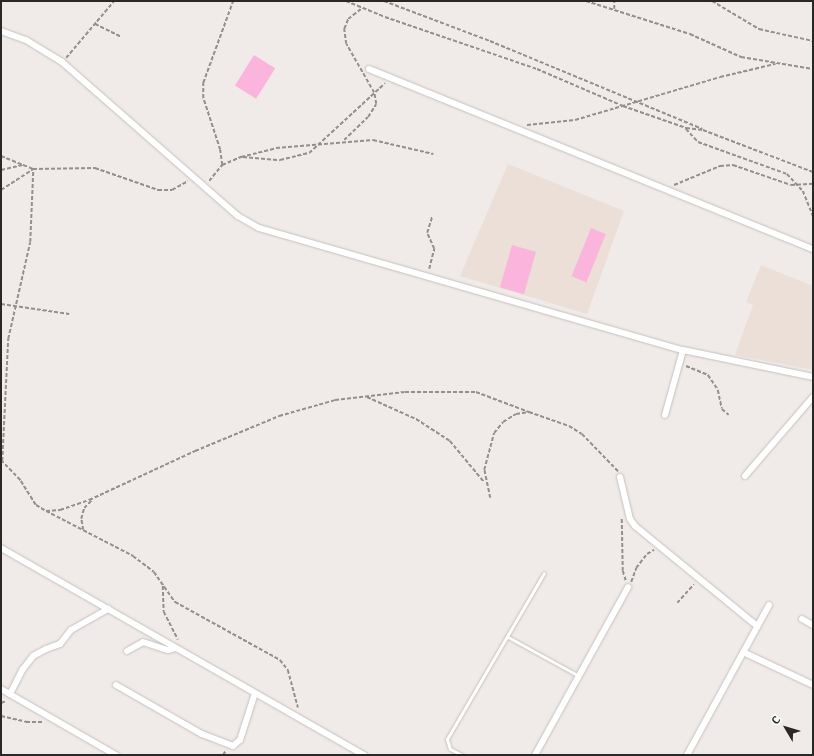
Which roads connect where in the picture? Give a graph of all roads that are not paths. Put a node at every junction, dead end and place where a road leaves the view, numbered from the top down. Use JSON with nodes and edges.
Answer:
{"nodes":[{"id":1,"x":1,"y":31,"type":"edge"},
{"id":2,"x":369,"y":69,"type":"dead end"},
{"id":3,"x":813,"y":249,"type":"edge"},
{"id":4,"x":683,"y":350,"type":"junction"},
{"id":5,"x":813,"y":378,"type":"edge"},
{"id":6,"x":813,"y":397,"type":"edge"},
{"id":7,"x":665,"y":415,"type":"dead end"},
{"id":8,"x":745,"y":476,"type":"dead end"},
{"id":9,"x":620,"y":477,"type":"road end"},
{"id":10,"x":1,"y":548,"type":"edge"},
{"id":11,"x":544,"y":572,"type":"dead end"},
{"id":12,"x":628,"y":587,"type":"road end"},
{"id":13,"x":769,"y":605,"type":"dead end"},
{"id":14,"x":108,"y":609,"type":"junction"},
{"id":15,"x":802,"y":619,"type":"dead end"},
{"id":16,"x":813,"y":625,"type":"edge"},
{"id":17,"x":757,"y":626,"type":"junction"},
{"id":18,"x":508,"y":638,"type":"junction"},
{"id":19,"x":178,"y":649,"type":"junction"},
{"id":20,"x":127,"y":651,"type":"dead end"},
{"id":21,"x":743,"y":652,"type":"junction"},
{"id":22,"x":579,"y":676,"type":"junction"},
{"id":23,"x":116,"y":685,"type":"dead end"},
{"id":24,"x":813,"y":685,"type":"edge"},
{"id":25,"x":1,"y":689,"type":"edge"},
{"id":26,"x":256,"y":693,"type":"junction"},
{"id":27,"x":10,"y":694,"type":"junction"},
{"id":28,"x":116,"y":755,"type":"edge"},
{"id":29,"x":364,"y":755,"type":"edge"},
{"id":30,"x":462,"y":755,"type":"edge"},
{"id":31,"x":536,"y":755,"type":"edge"},
{"id":32,"x":687,"y":755,"type":"edge"}],
"edges":[{"from":1,"to":4,"type":"street"},
{"from":2,"to":3,"type":"street"},
{"from":4,"to":5,"type":"street"},
{"from":4,"to":7,"type":"street"},
{"from":6,"to":8,"type":"street"},
{"from":9,"to":17,"type":"street"},
{"from":10,"to":14,"type":"street"},
{"from":11,"to":18,"type":"lane"},
{"from":12,"to":22,"type":"street"},
{"from":13,"to":17,"type":"street"},
{"from":14,"to":19,"type":"street"},
{"from":14,"to":27,"type":"street"},
{"from":15,"to":16,"type":"street"},
{"from":17,"to":21,"type":"street"},
{"from":18,"to":22,"type":"lane"},
{"from":18,"to":30,"type":"lane"},
{"from":19,"to":20,"type":"street"},
{"from":19,"to":26,"type":"street"},
{"from":21,"to":24,"type":"street"},
{"from":21,"to":32,"type":"street"},
{"from":22,"to":31,"type":"street"},
{"from":23,"to":26,"type":"street"},
{"from":25,"to":27,"type":"street"},
{"from":26,"to":29,"type":"street"},
{"from":27,"to":28,"type":"street"}]}
